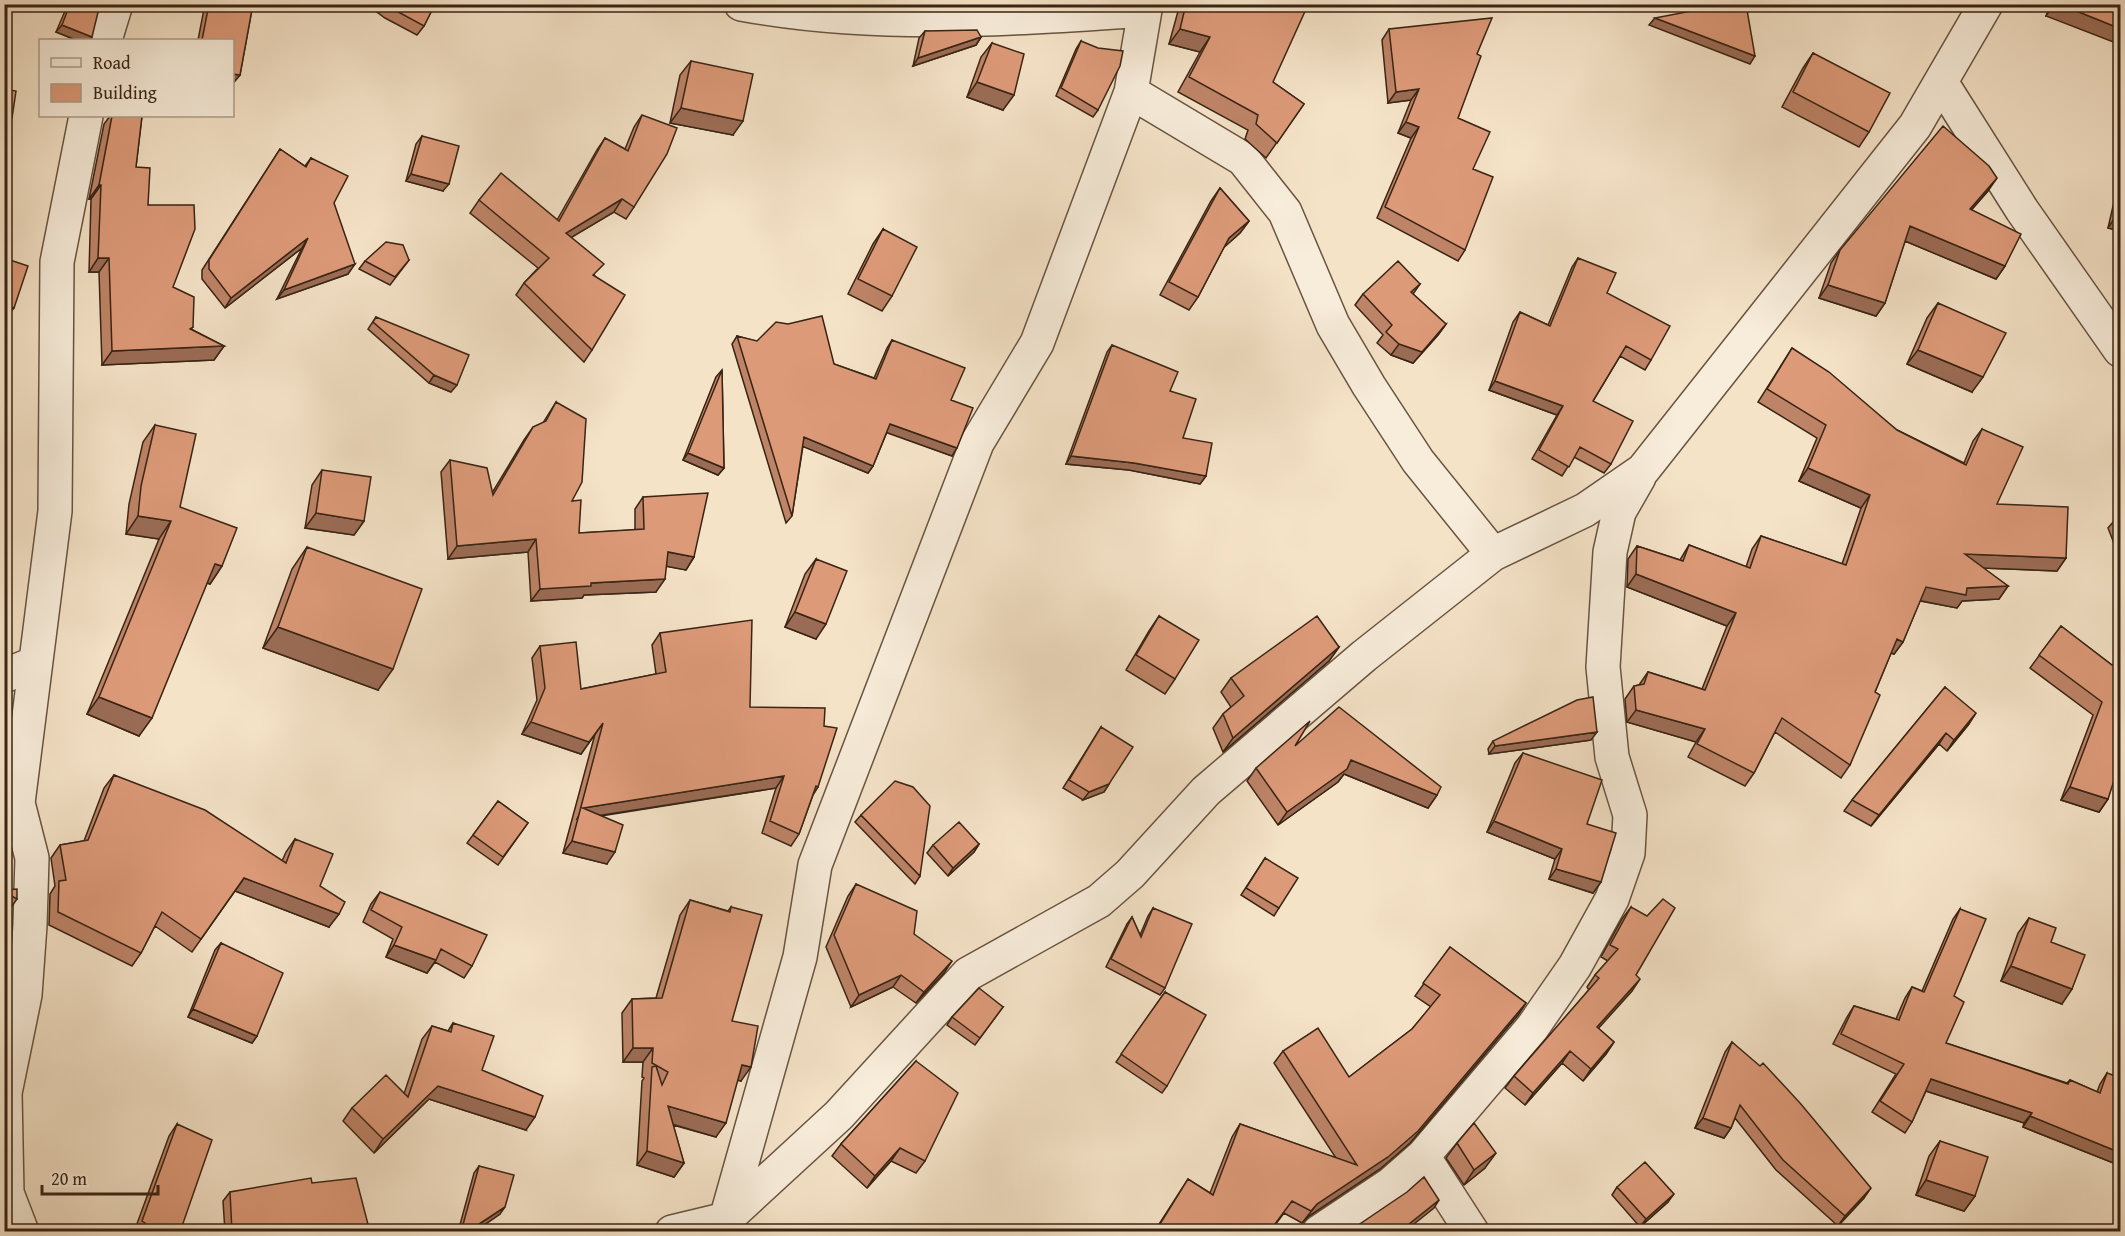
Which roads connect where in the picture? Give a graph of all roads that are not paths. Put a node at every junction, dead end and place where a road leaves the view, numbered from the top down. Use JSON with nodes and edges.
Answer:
{"nodes":[{"id":1,"x":116,"y":4,"type":"edge"},
{"id":2,"x":741,"y":4,"type":"edge"},
{"id":3,"x":1986,"y":4,"type":"edge"},
{"id":4,"x":1146,"y":7,"type":"edge"},
{"id":5,"x":105,"y":39,"type":"edge"},
{"id":6,"x":1941,"y":82,"type":"junction"},
{"id":7,"x":1131,"y":92,"type":"junction"},
{"id":8,"x":86,"y":117,"type":"edge"},
{"id":9,"x":2121,"y":350,"type":"edge"},
{"id":10,"x":1643,"y":470,"type":"junction"},
{"id":11,"x":1493,"y":554,"type":"junction"},
{"id":12,"x":35,"y":663,"type":"junction"},
{"id":13,"x":4,"y":676,"type":"edge"},
{"id":14,"x":1423,"y":1156,"type":"junction"},
{"id":15,"x":6,"y":1185,"type":"edge"},
{"id":16,"x":724,"y":1226,"type":"edge"},
{"id":17,"x":21,"y":1232,"type":"edge"},
{"id":18,"x":672,"y":1232,"type":"edge"},
{"id":19,"x":1319,"y":1232,"type":"edge"},
{"id":20,"x":1472,"y":1232,"type":"edge"}],
"edges":[{"from":1,"to":5,"type":"street"},
{"from":2,"to":4,"type":"street"},
{"from":3,"to":6,"type":"street"},
{"from":4,"to":7,"type":"street"},
{"from":6,"to":9,"type":"street"},
{"from":6,"to":10,"type":"street"},
{"from":7,"to":11,"type":"street"},
{"from":7,"to":16,"type":"street"},
{"from":8,"to":12,"type":"street"},
{"from":10,"to":11,"type":"street"},
{"from":10,"to":14,"type":"street"},
{"from":11,"to":16,"type":"street"},
{"from":12,"to":13,"type":"street"},
{"from":12,"to":15,"type":"street"},
{"from":14,"to":19,"type":"street"},
{"from":14,"to":20,"type":"street"},
{"from":15,"to":17,"type":"street"},
{"from":16,"to":18,"type":"street"}]}
